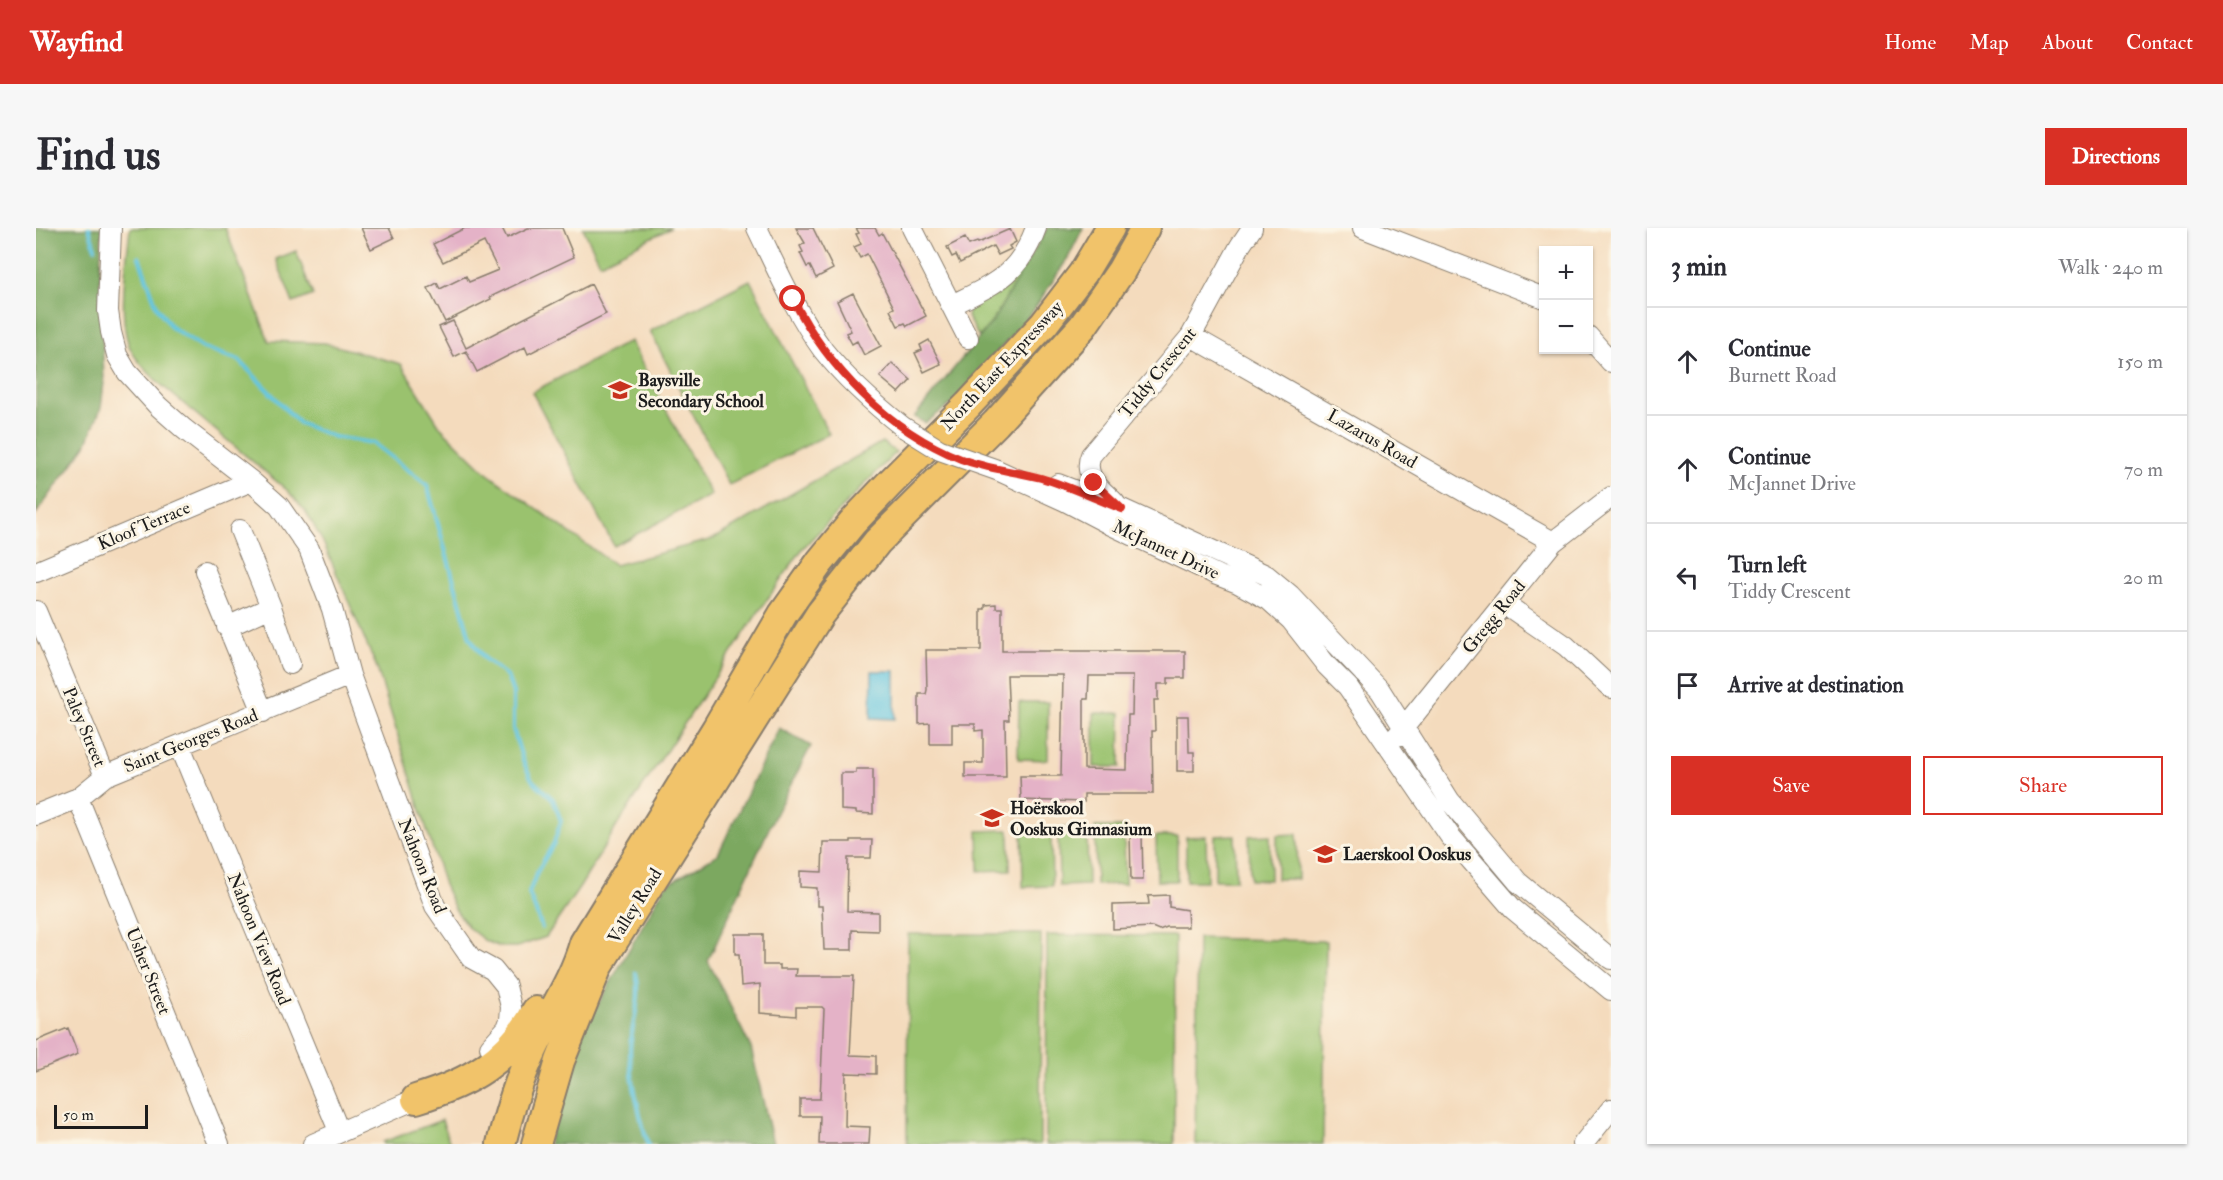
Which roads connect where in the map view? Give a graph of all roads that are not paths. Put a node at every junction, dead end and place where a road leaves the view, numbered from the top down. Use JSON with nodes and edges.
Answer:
{"nodes":[{"id":1,"x":111,"y":228,"type":"edge"},
{"id":2,"x":757,"y":228,"type":"edge"},
{"id":3,"x":912,"y":228,"type":"edge"},
{"id":4,"x":1036,"y":228,"type":"edge"},
{"id":5,"x":1110,"y":228,"type":"edge"},
{"id":6,"x":1145,"y":228,"type":"edge"},
{"id":7,"x":1252,"y":228,"type":"edge"},
{"id":8,"x":1363,"y":228,"type":"edge"},
{"id":9,"x":1539,"y":296,"type":"edge"},
{"id":10,"x":952,"y":305,"type":"junction"},
{"id":11,"x":1191,"y":336,"type":"junction"},
{"id":12,"x":968,"y":338,"type":"dead end"},
{"id":13,"x":1593,"y":342,"type":"edge"},
{"id":14,"x":1611,"y":362,"type":"edge"},
{"id":15,"x":997,"y":470,"type":"junction"},
{"id":16,"x":251,"y":481,"type":"junction"},
{"id":17,"x":1611,"y":497,"type":"edge"},
{"id":18,"x":1116,"y":517,"type":"junction"},
{"id":19,"x":240,"y":530,"type":"dead end"},
{"id":20,"x":1553,"y":542,"type":"junction"},
{"id":21,"x":205,"y":571,"type":"dead end"},
{"id":22,"x":36,"y":572,"type":"edge"},
{"id":23,"x":1505,"y":604,"type":"junction"},
{"id":24,"x":271,"y":607,"type":"junction"},
{"id":25,"x":36,"y":611,"type":"edge"},
{"id":26,"x":1295,"y":613,"type":"junction"},
{"id":27,"x":227,"y":627,"type":"junction"},
{"id":28,"x":290,"y":664,"type":"dead end"},
{"id":29,"x":350,"y":675,"type":"junction"},
{"id":30,"x":774,"y":686,"type":"joint"},
{"id":31,"x":1611,"y":688,"type":"edge"},
{"id":32,"x":263,"y":712,"type":"junction"},
{"id":33,"x":1405,"y":726,"type":"junction"},
{"id":34,"x":716,"y":729,"type":"joint"},
{"id":35,"x":180,"y":746,"type":"junction"},
{"id":36,"x":1388,"y":748,"type":"junction"},
{"id":37,"x":105,"y":776,"type":"junction"},
{"id":38,"x":78,"y":798,"type":"junction"},
{"id":39,"x":36,"y":815,"type":"edge"},
{"id":40,"x":584,"y":943,"type":"junction"},
{"id":41,"x":1611,"y":959,"type":"edge"},
{"id":42,"x":1611,"y":990,"type":"edge"},
{"id":43,"x":416,"y":1099,"type":"junction"},
{"id":44,"x":1611,"y":1109,"type":"edge"},
{"id":45,"x":339,"y":1131,"type":"junction"},
{"id":46,"x":219,"y":1144,"type":"edge"},
{"id":47,"x":313,"y":1144,"type":"edge"},
{"id":48,"x":501,"y":1144,"type":"edge"},
{"id":49,"x":536,"y":1144,"type":"edge"},
{"id":50,"x":1583,"y":1144,"type":"edge"}],
"edges":[{"from":1,"to":16,"type":"street"},
{"from":2,"to":15,"type":"street","bridge":true},
{"from":3,"to":10,"type":"street"},
{"from":4,"to":10,"type":"street"},
{"from":5,"to":34,"type":"highway","name":"North East Expressway"},
{"from":6,"to":30,"type":"highway","name":"North East Expressway"},
{"from":7,"to":11,"type":"street","name":"Tiddy Crescent"},
{"from":8,"to":9,"type":"street"},
{"from":10,"to":12,"type":"street"},
{"from":11,"to":18,"type":"street","name":"Tiddy Crescent"},
{"from":11,"to":20,"type":"street","name":"Lazarus Road"},
{"from":13,"to":14,"type":"street"},
{"from":15,"to":18,"type":"street","name":"McJannet Drive"},
{"from":15,"to":18,"type":"street"},
{"from":16,"to":22,"type":"street","name":"Kloof Terrace"},
{"from":16,"to":29,"type":"street"},
{"from":17,"to":20,"type":"street","name":"Gregg Road"},
{"from":18,"to":26,"type":"street","name":"McJannet Drive"},
{"from":19,"to":24,"type":"street"},
{"from":20,"to":23,"type":"street","name":"Gregg Road"},
{"from":21,"to":27,"type":"street"},
{"from":23,"to":31,"type":"street"},
{"from":23,"to":33,"type":"street","name":"Gregg Road"},
{"from":24,"to":27,"type":"street"},
{"from":24,"to":28,"type":"street"},
{"from":25,"to":37,"type":"street","name":"Paley Street"},
{"from":26,"to":33,"type":"street","name":"McJannet Drive"},
{"from":26,"to":36,"type":"street","name":"McJannet Drive"},
{"from":27,"to":32,"type":"street"},
{"from":29,"to":32,"type":"street","name":"Saint Georges Road"},
{"from":29,"to":43,"type":"street","name":"Nahoon Road"},
{"from":30,"to":49,"type":"highway","name":"Valley Road"},
{"from":32,"to":35,"type":"street","name":"Saint Georges Road"},
{"from":33,"to":36,"type":"street","name":"Gregg Road"},
{"from":33,"to":41,"type":"street","name":"McJannet Drive"},
{"from":34,"to":40,"type":"highway","name":"Valley Road"},
{"from":35,"to":37,"type":"street","name":"Saint Georges Road"},
{"from":35,"to":45,"type":"street","name":"Nahoon View Road"},
{"from":36,"to":42,"type":"street","name":"McJannet Drive"},
{"from":37,"to":38,"type":"street","name":"Saint Georges Road"},
{"from":38,"to":39,"type":"street","name":"Saint Georges Road"},
{"from":38,"to":46,"type":"street","name":"Usher Street"},
{"from":40,"to":43,"type":"highway"},
{"from":40,"to":48,"type":"highway","name":"Valley Road"},
{"from":43,"to":45,"type":"street","name":"Nahoon Road"},
{"from":44,"to":50,"type":"street"},
{"from":45,"to":47,"type":"street","name":"Nahoon Road"}]}
